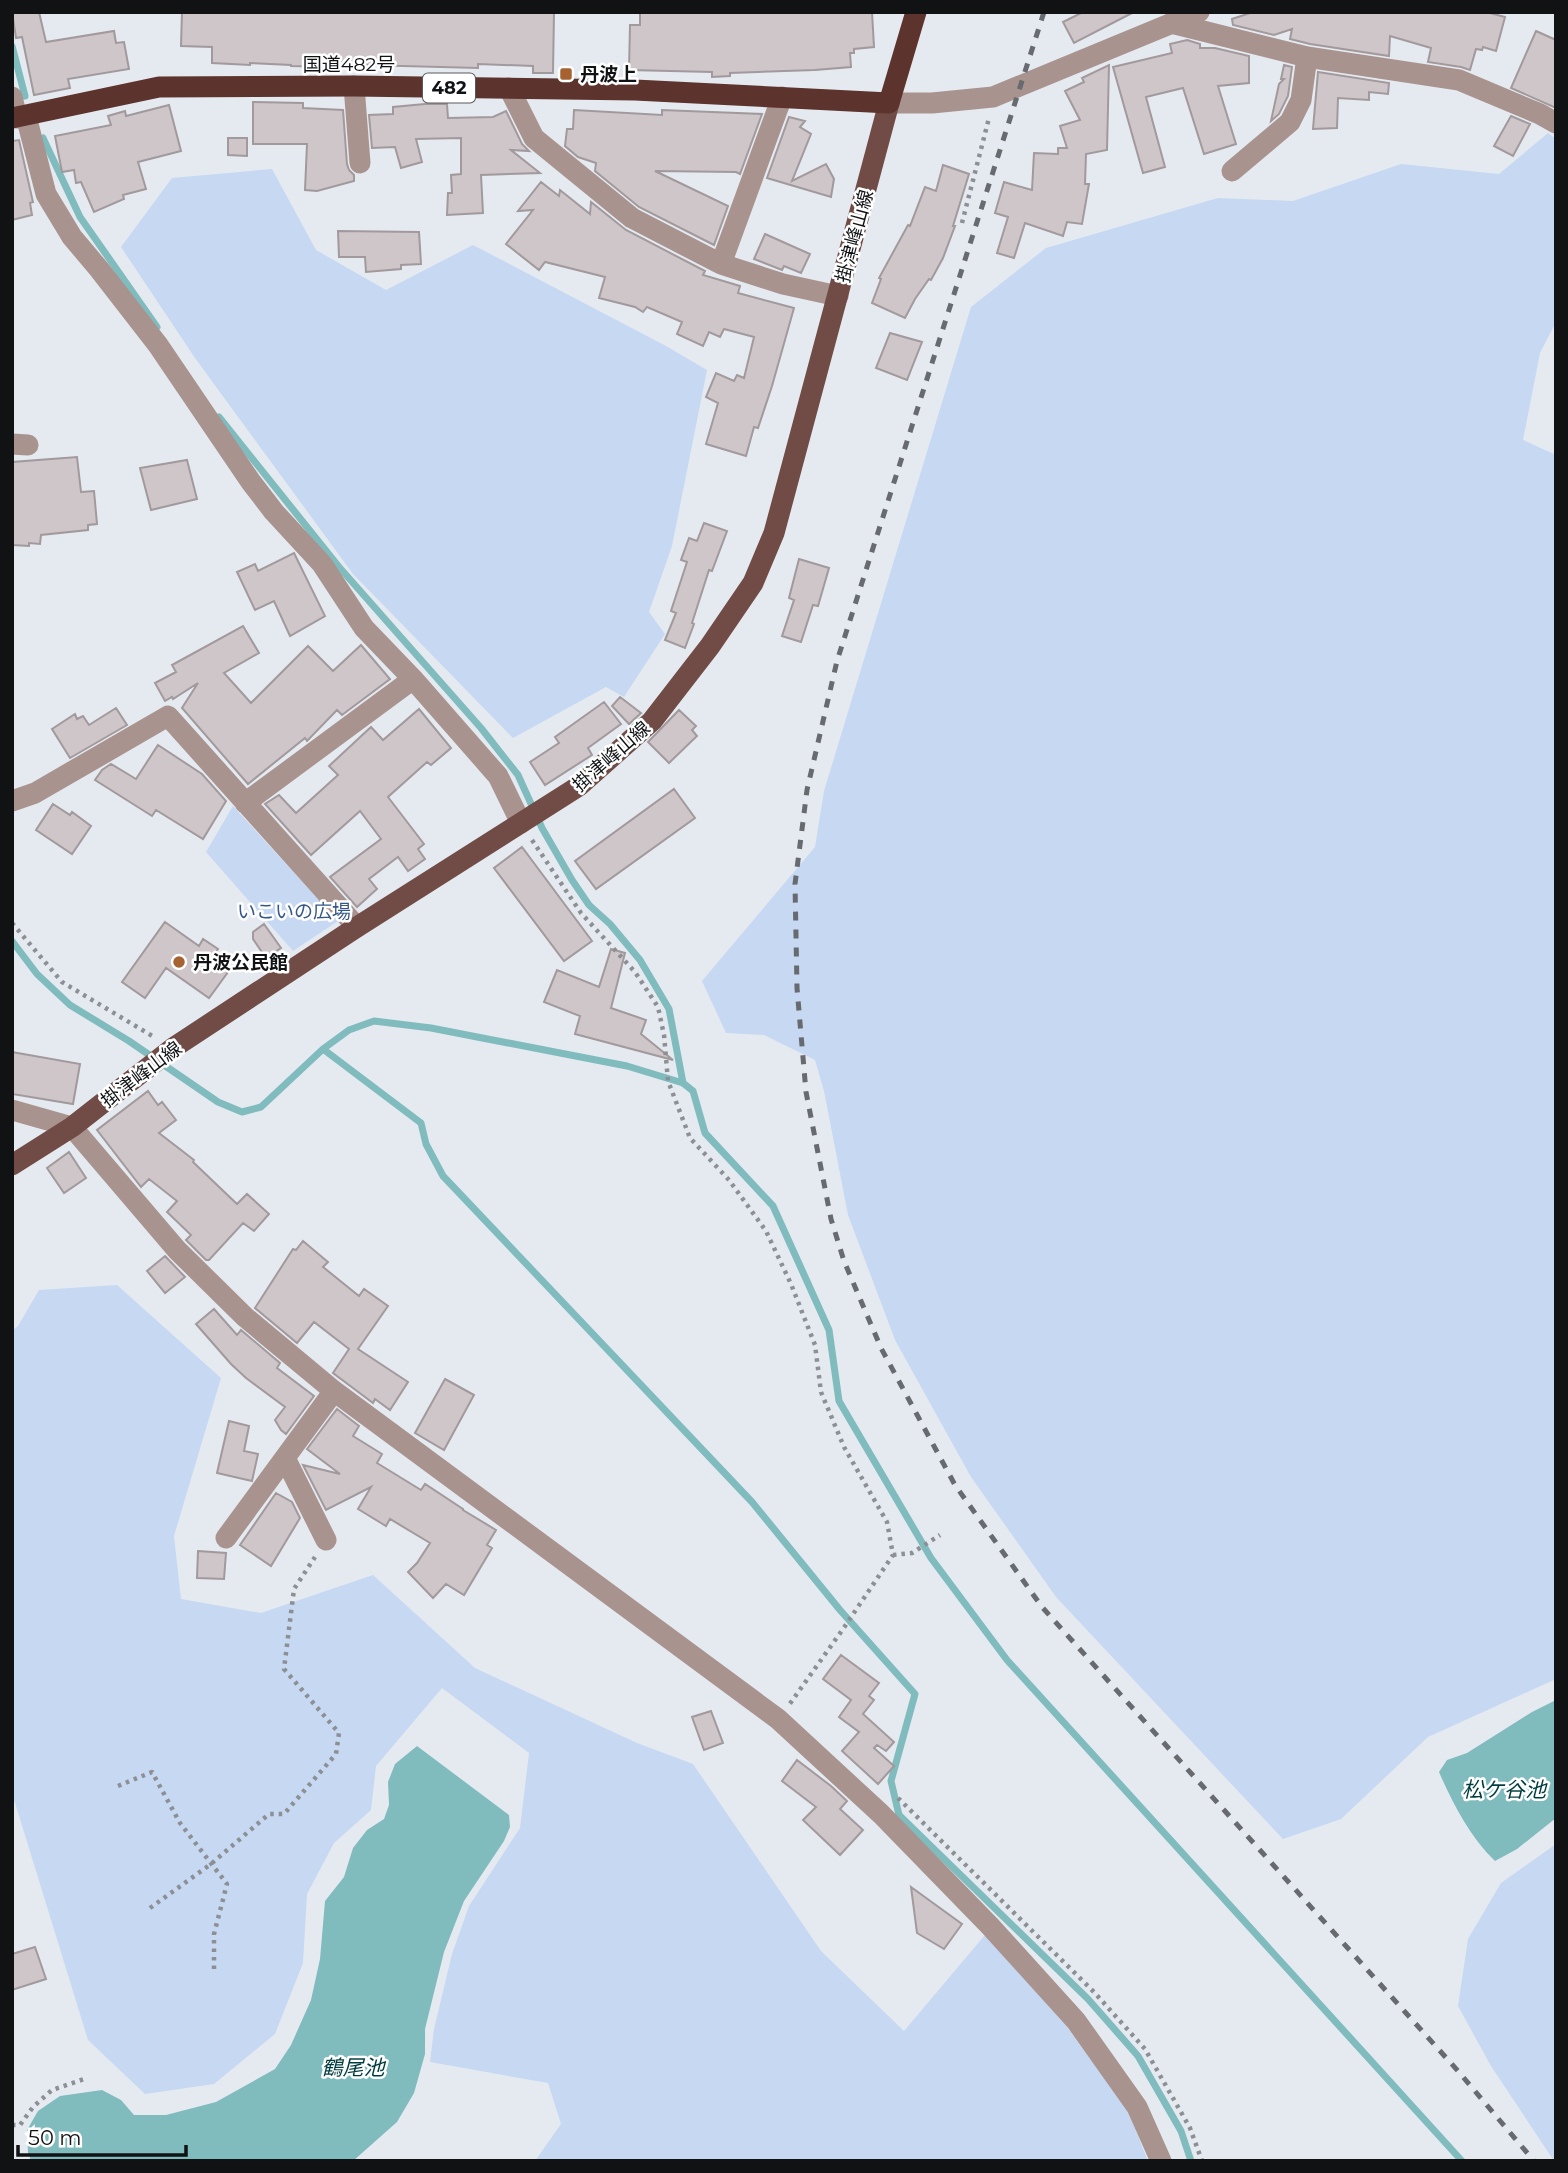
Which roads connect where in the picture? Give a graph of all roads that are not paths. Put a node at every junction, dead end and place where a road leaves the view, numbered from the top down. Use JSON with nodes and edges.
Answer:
{"nodes":[{"id":1,"x":916,"y":12,"type":"edge"},
{"id":2,"x":1199,"y":12,"type":"edge"},
{"id":3,"x":1171,"y":23,"type":"junction"},
{"id":4,"x":1307,"y":57,"type":"junction"},
{"id":5,"x":354,"y":86,"type":"junction"},
{"id":6,"x":509,"y":88,"type":"junction"},
{"id":7,"x":782,"y":97,"type":"junction"},
{"id":8,"x":889,"y":103,"type":"junction"},
{"id":9,"x":17,"y":112,"type":"edge"},
{"id":10,"x":1556,"y":123,"type":"edge"},
{"id":11,"x":360,"y":163,"type":"dead end"},
{"id":12,"x":1232,"y":171,"type":"dead end"},
{"id":13,"x":721,"y":264,"type":"junction"},
{"id":14,"x":838,"y":296,"type":"junction"},
{"id":15,"x":413,"y":679,"type":"junction"},
{"id":16,"x":12,"y":801,"type":"edge"},
{"id":17,"x":245,"y":803,"type":"junction"},
{"id":18,"x":530,"y":818,"type":"junction"},
{"id":19,"x":357,"y":927,"type":"junction"},
{"id":20,"x":12,"y":1110,"type":"edge"},
{"id":21,"x":72,"y":1127,"type":"junction"},
{"id":22,"x":12,"y":1165,"type":"edge"},
{"id":23,"x":334,"y":1391,"type":"junction"},
{"id":24,"x":285,"y":1458,"type":"junction"},
{"id":25,"x":226,"y":1538,"type":"dead end"},
{"id":26,"x":326,"y":1540,"type":"road end"},
{"id":27,"x":1161,"y":2161,"type":"edge"}],
"edges":[{"from":1,"to":8,"type":"highway"},
{"from":2,"to":3,"type":"street"},
{"from":3,"to":4,"type":"street"},
{"from":3,"to":8,"type":"street"},
{"from":4,"to":10,"type":"street"},
{"from":4,"to":12,"type":"street"},
{"from":5,"to":6,"type":"highway","name":"国道482号","number":"482"},
{"from":5,"to":9,"type":"highway","name":"国道482号","number":"482"},
{"from":5,"to":11,"type":"street"},
{"from":6,"to":7,"type":"highway","name":"国道482号","number":"482"},
{"from":6,"to":13,"type":"street"},
{"from":7,"to":8,"type":"highway","name":"国道482号","number":"482"},
{"from":7,"to":13,"type":"street"},
{"from":8,"to":14,"type":"main road","name":"掛津峰山線"},
{"from":9,"to":15,"type":"street"},
{"from":13,"to":14,"type":"street"},
{"from":14,"to":18,"type":"main road","name":"掛津峰山線"},
{"from":15,"to":17,"type":"street"},
{"from":15,"to":18,"type":"street"},
{"from":16,"to":17,"type":"street"},
{"from":17,"to":19,"type":"street"},
{"from":18,"to":19,"type":"main road","name":"掛津峰山線"},
{"from":19,"to":21,"type":"main road","name":"掛津峰山線"},
{"from":20,"to":21,"type":"street"},
{"from":21,"to":22,"type":"main road","name":"掛津峰山線"},
{"from":21,"to":23,"type":"street"},
{"from":23,"to":24,"type":"street"},
{"from":23,"to":27,"type":"street"},
{"from":24,"to":25,"type":"street"},
{"from":24,"to":26,"type":"street"}]}
